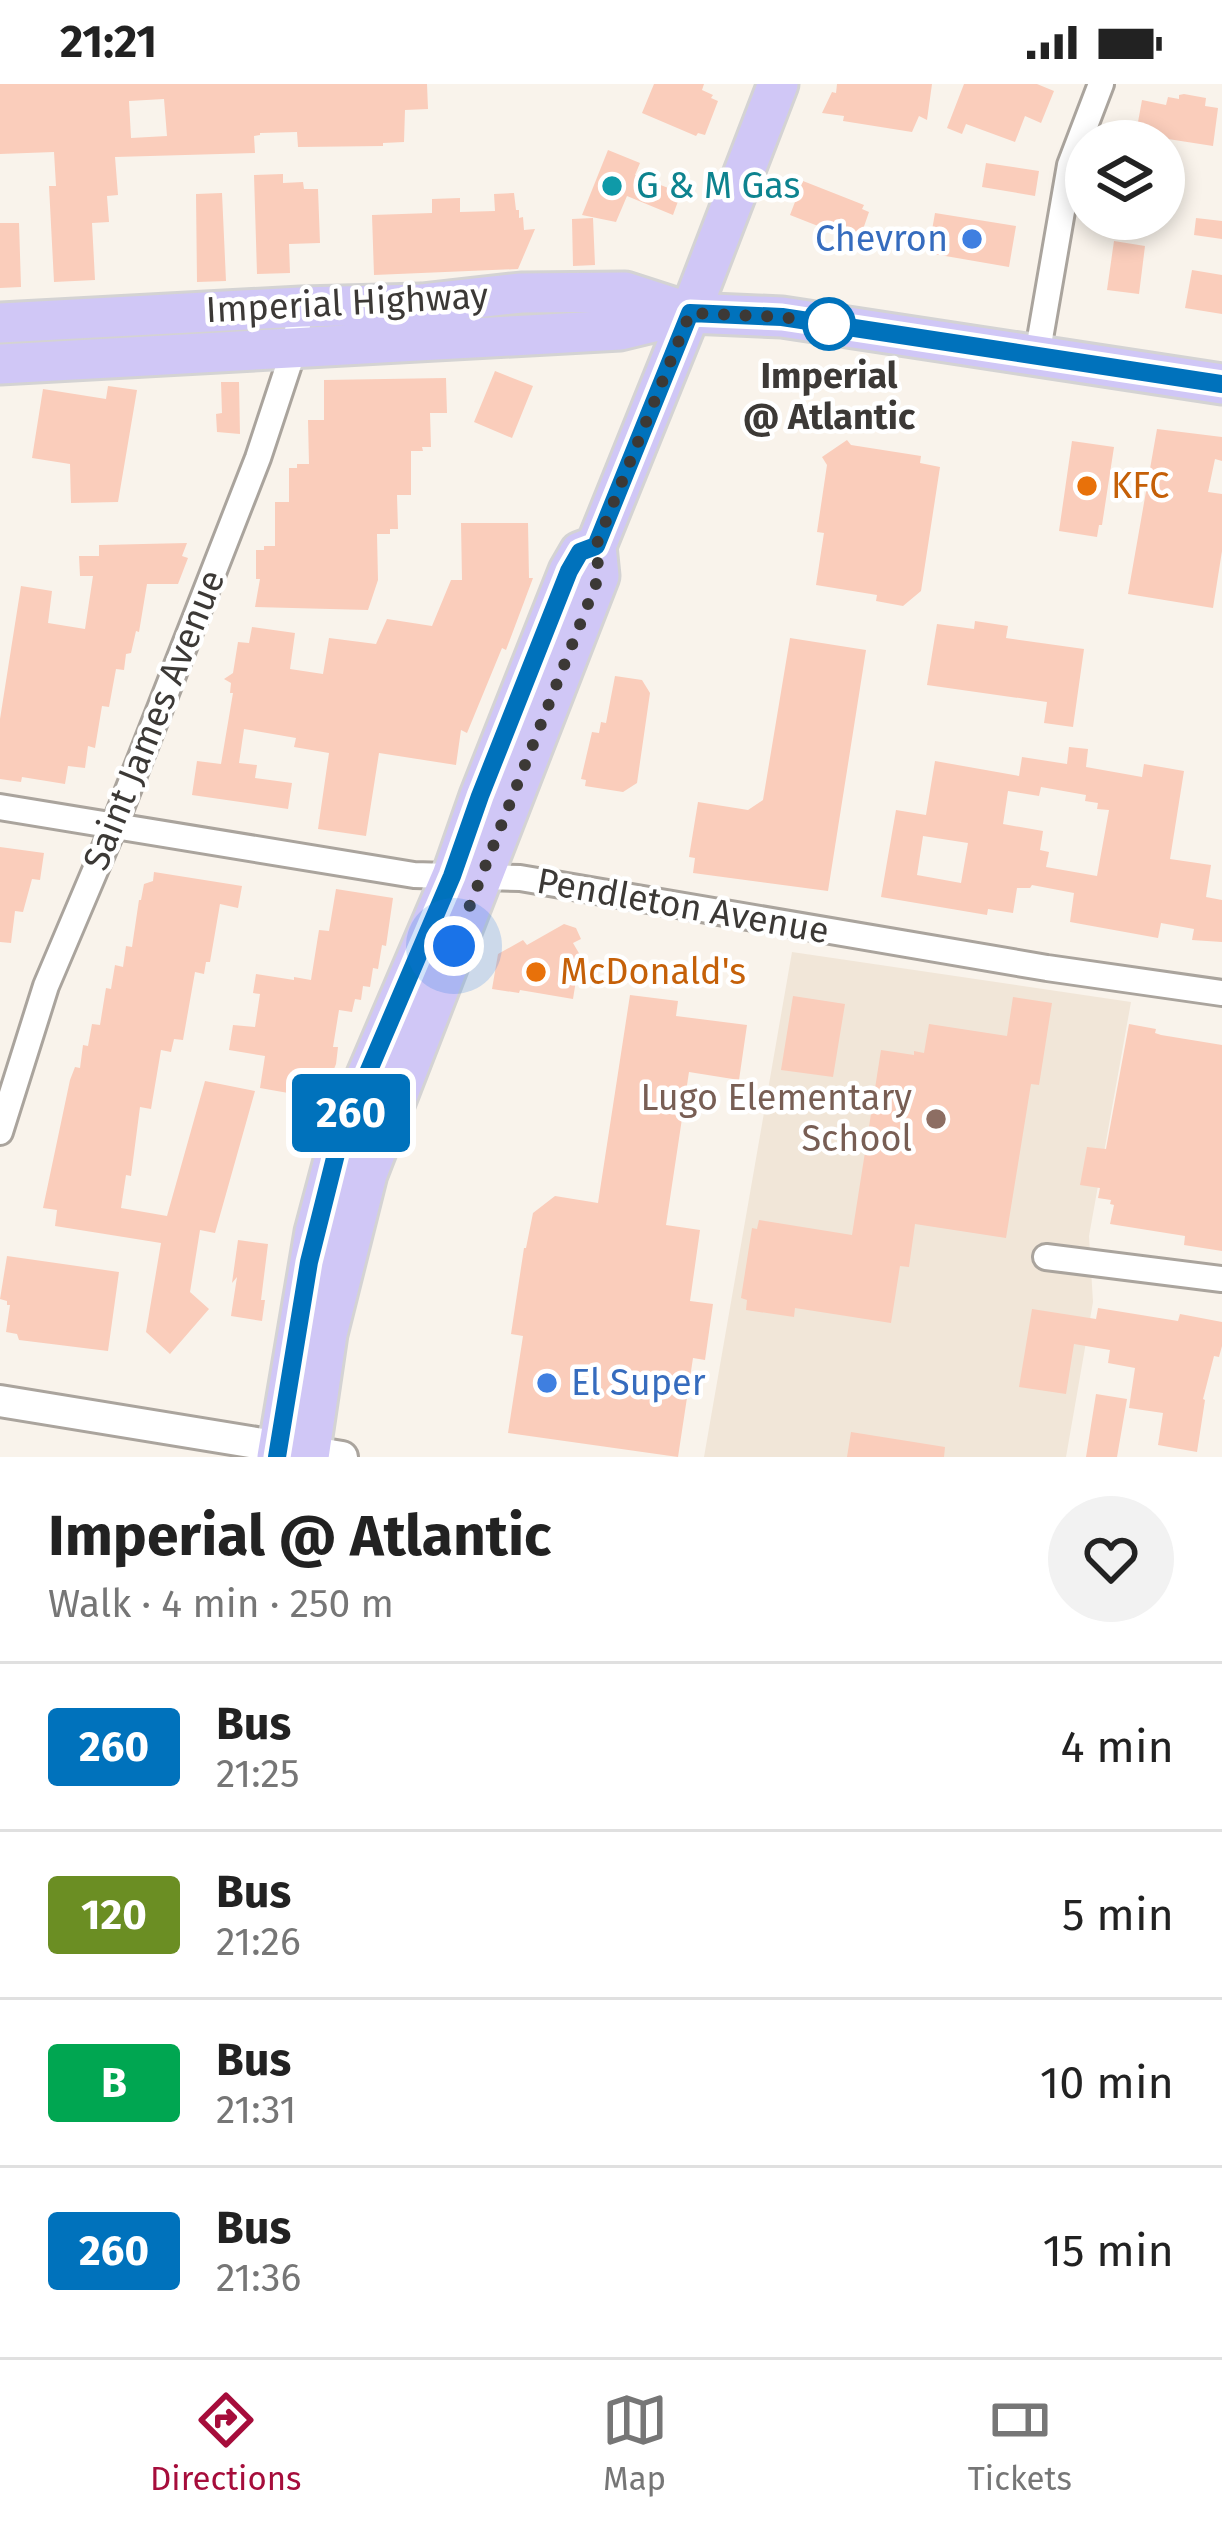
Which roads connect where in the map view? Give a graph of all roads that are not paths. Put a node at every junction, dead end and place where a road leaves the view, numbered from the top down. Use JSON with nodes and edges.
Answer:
{"nodes":[{"id":1,"x":778,"y":84,"type":"edge"},
{"id":2,"x":1101,"y":84,"type":"edge"},
{"id":3,"x":301,"y":307,"type":"junction"},
{"id":4,"x":690,"y":313,"type":"junction"},
{"id":5,"x":0,"y":322,"type":"edge"},
{"id":6,"x":294,"y":349,"type":"junction"},
{"id":7,"x":1037,"y":356,"type":"junction"},
{"id":8,"x":0,"y":364,"type":"edge"},
{"id":9,"x":1222,"y":384,"type":"edge"},
{"id":10,"x":0,"y":807,"type":"edge"},
{"id":11,"x":114,"y":826,"type":"junction"},
{"id":12,"x":467,"y":876,"type":"junction"},
{"id":13,"x":1222,"y":993,"type":"edge"},
{"id":14,"x":0,"y":1132,"type":"edge"},
{"id":15,"x":1046,"y":1257,"type":"dead end"},
{"id":16,"x":1222,"y":1280,"type":"edge"},
{"id":17,"x":0,"y":1401,"type":"edge"},
{"id":18,"x":304,"y":1454,"type":"edge"}],
"edges":[{"from":1,"to":4,"type":"main road"},
{"from":2,"to":7,"type":"street"},
{"from":3,"to":4,"type":"main road","name":"Imperial Highway"},
{"from":3,"to":5,"type":"main road","name":"Imperial Highway"},
{"from":3,"to":6,"type":"street","name":"Saint James Avenue"},
{"from":4,"to":6,"type":"main road","name":"Imperial Highway"},
{"from":4,"to":7,"type":"main road","name":"Imperial Highway"},
{"from":4,"to":12,"type":"main road"},
{"from":6,"to":8,"type":"main road","name":"Imperial Highway"},
{"from":6,"to":11,"type":"street","name":"Saint James Avenue"},
{"from":7,"to":9,"type":"main road","name":"Imperial Highway"},
{"from":10,"to":11,"type":"street","name":"Pendleton Avenue"},
{"from":11,"to":12,"type":"street","name":"Pendleton Avenue"},
{"from":11,"to":14,"type":"street","name":"Saint James Avenue"},
{"from":12,"to":13,"type":"street","name":"Pendleton Avenue"},
{"from":12,"to":18,"type":"main road"},
{"from":15,"to":16,"type":"street"},
{"from":17,"to":18,"type":"street"}]}
